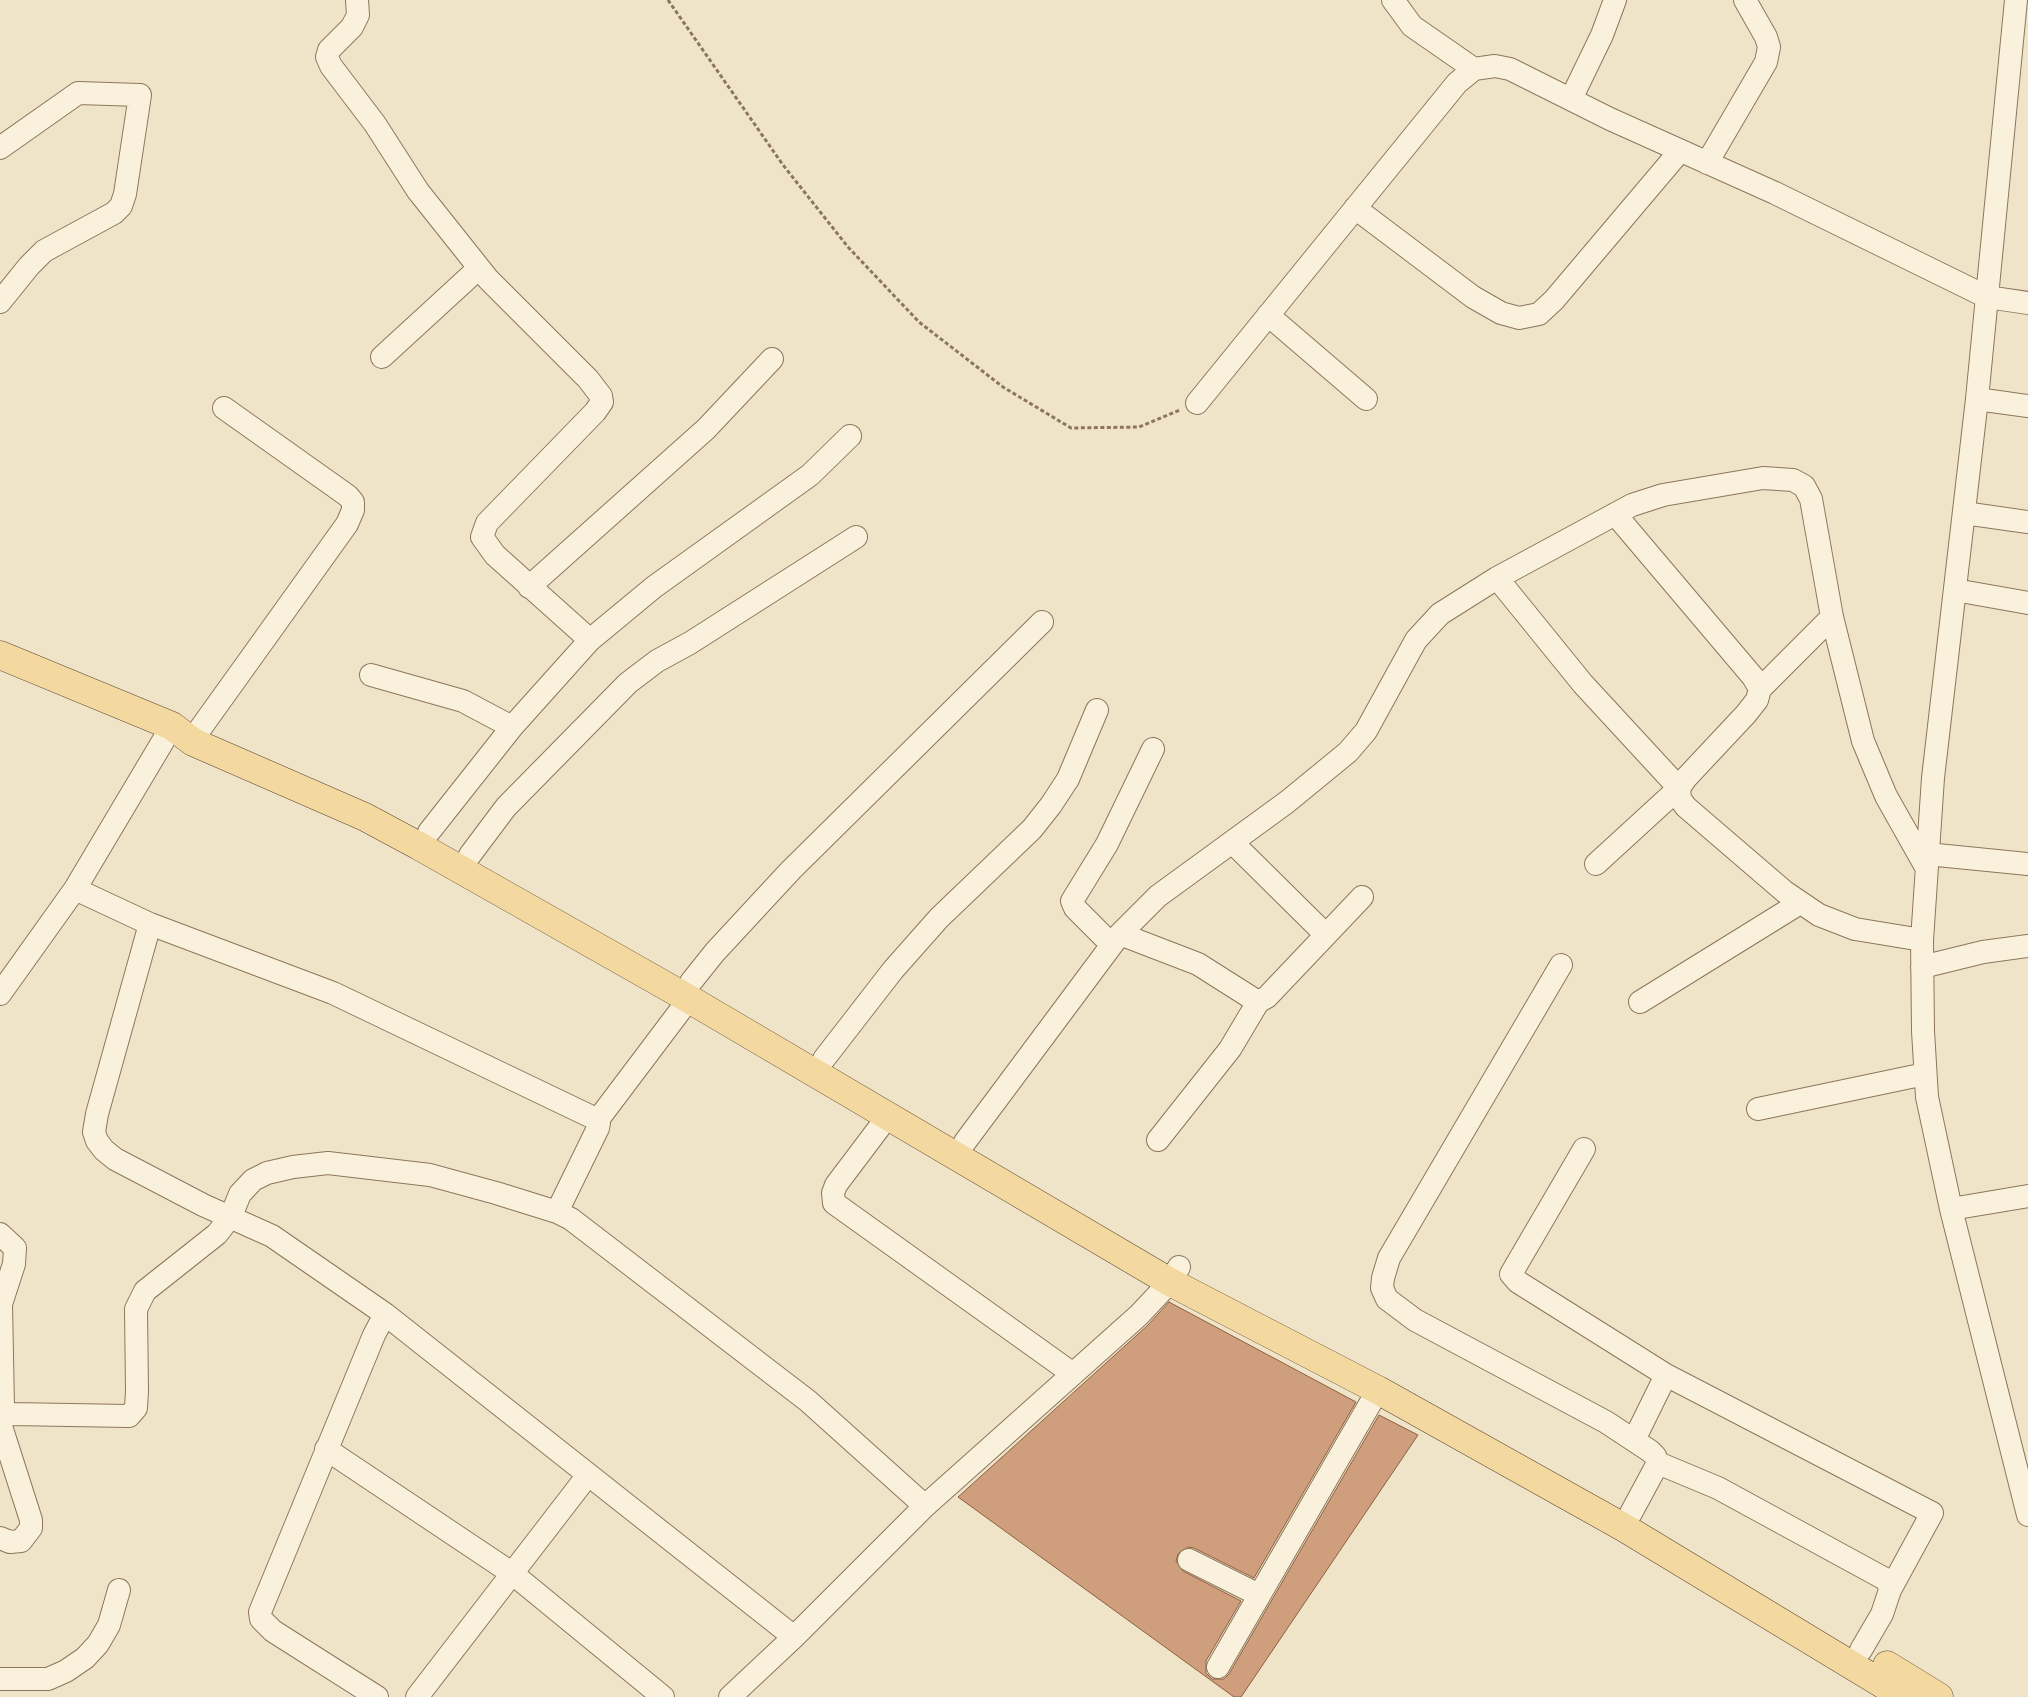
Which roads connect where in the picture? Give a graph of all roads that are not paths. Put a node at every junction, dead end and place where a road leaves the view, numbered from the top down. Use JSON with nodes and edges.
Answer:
{"nodes":[{"id":1,"x":358,"y":0,"type":"edge"},
{"id":2,"x":1393,"y":0,"type":"edge"},
{"id":3,"x":1615,"y":0,"type":"edge"},
{"id":4,"x":1745,"y":0,"type":"edge"},
{"id":5,"x":2016,"y":0,"type":"edge"},
{"id":6,"x":1474,"y":69,"type":"junction"},
{"id":7,"x":2018,"y":93,"type":"edge"},
{"id":8,"x":1571,"y":99,"type":"junction"},
{"id":9,"x":0,"y":148,"type":"edge"},
{"id":10,"x":1680,"y":151,"type":"junction"},
{"id":11,"x":1708,"y":163,"type":"junction"},
{"id":12,"x":1355,"y":208,"type":"junction"},
{"id":13,"x":479,"y":268,"type":"junction"},
{"id":14,"x":1987,"y":297,"type":"junction"},
{"id":15,"x":0,"y":302,"type":"edge"},
{"id":16,"x":2028,"y":303,"type":"edge"},
{"id":17,"x":1268,"y":316,"type":"junction"},
{"id":18,"x":382,"y":357,"type":"dead end"},
{"id":19,"x":772,"y":359,"type":"dead end"},
{"id":20,"x":1366,"y":399,"type":"dead end"},
{"id":21,"x":1977,"y":399,"type":"junction"},
{"id":22,"x":1196,"y":403,"type":"road end"},
{"id":23,"x":2028,"y":406,"type":"edge"},
{"id":24,"x":224,"y":408,"type":"dead end"},
{"id":25,"x":850,"y":436,"type":"dead end"},
{"id":26,"x":1964,"y":513,"type":"junction"},
{"id":27,"x":1615,"y":514,"type":"junction"},
{"id":28,"x":2028,"y":522,"type":"edge"},
{"id":29,"x":856,"y":537,"type":"dead end"},
{"id":30,"x":1497,"y":578,"type":"junction"},
{"id":31,"x":529,"y":587,"type":"junction"},
{"id":32,"x":1955,"y":590,"type":"junction"},
{"id":33,"x":2028,"y":603,"type":"edge"},
{"id":34,"x":1832,"y":617,"type":"junction"},
{"id":35,"x":1042,"y":622,"type":"dead end"},
{"id":36,"x":590,"y":640,"type":"junction"},
{"id":37,"x":0,"y":655,"type":"edge"},
{"id":38,"x":371,"y":675,"type":"dead end"},
{"id":39,"x":1760,"y":690,"type":"junction"},
{"id":40,"x":1097,"y":710,"type":"dead end"},
{"id":41,"x":172,"y":726,"type":"junction"},
{"id":42,"x":512,"y":727,"type":"junction"},
{"id":43,"x":200,"y":729,"type":"junction"},
{"id":44,"x":1153,"y":749,"type":"dead end"},
{"id":45,"x":1679,"y":788,"type":"junction"},
{"id":46,"x":428,"y":832,"type":"junction"},
{"id":47,"x":1232,"y":842,"type":"junction"},
{"id":48,"x":470,"y":856,"type":"junction"},
{"id":49,"x":1927,"y":860,"type":"junction"},
{"id":50,"x":1596,"y":864,"type":"dead end"},
{"id":51,"x":2028,"y":864,"type":"edge"},
{"id":52,"x":75,"y":889,"type":"junction"},
{"id":53,"x":1362,"y":897,"type":"dead end"},
{"id":54,"x":1800,"y":903,"type":"junction"},
{"id":55,"x":150,"y":924,"type":"junction"},
{"id":56,"x":1326,"y":935,"type":"junction"},
{"id":57,"x":1116,"y":939,"type":"junction"},
{"id":58,"x":1922,"y":940,"type":"junction"},
{"id":59,"x":2028,"y":946,"type":"edge"},
{"id":60,"x":1561,"y":965,"type":"dead end"},
{"id":61,"x":1922,"y":967,"type":"junction"},
{"id":62,"x":690,"y":990,"type":"junction"},
{"id":63,"x":0,"y":994,"type":"edge"},
{"id":64,"x":1258,"y":1002,"type":"junction"},
{"id":65,"x":1640,"y":1002,"type":"dead end"},
{"id":66,"x":824,"y":1059,"type":"junction"},
{"id":67,"x":1925,"y":1074,"type":"junction"},
{"id":68,"x":1758,"y":1109,"type":"dead end"},
{"id":69,"x":888,"y":1116,"type":"junction"},
{"id":70,"x":597,"y":1121,"type":"junction"},
{"id":71,"x":1158,"y":1140,"type":"dead end"},
{"id":72,"x":965,"y":1142,"type":"junction"},
{"id":73,"x":1584,"y":1149,"type":"dead end"},
{"id":74,"x":2028,"y":1196,"type":"edge"},
{"id":75,"x":1951,"y":1209,"type":"junction"},
{"id":76,"x":557,"y":1212,"type":"junction"},
{"id":77,"x":231,"y":1216,"type":"junction"},
{"id":78,"x":0,"y":1234,"type":"edge"},
{"id":79,"x":1175,"y":1275,"type":"junction"},
{"id":80,"x":385,"y":1314,"type":"junction"},
{"id":81,"x":1073,"y":1374,"type":"junction"},
{"id":82,"x":1666,"y":1375,"type":"junction"},
{"id":83,"x":1378,"y":1390,"type":"junction"},
{"id":84,"x":6,"y":1415,"type":"junction"},
{"id":85,"x":1634,"y":1440,"type":"junction"},
{"id":86,"x":326,"y":1449,"type":"junction"},
{"id":87,"x":1658,"y":1463,"type":"junction"},
{"id":88,"x":588,"y":1475,"type":"junction"},
{"id":89,"x":925,"y":1506,"type":"junction"},
{"id":90,"x":1631,"y":1513,"type":"junction"},
{"id":91,"x":2028,"y":1515,"type":"edge"},
{"id":92,"x":0,"y":1538,"type":"edge"},
{"id":93,"x":1189,"y":1560,"type":"dead end"},
{"id":94,"x":513,"y":1574,"type":"junction"},
{"id":95,"x":119,"y":1590,"type":"dead end"},
{"id":96,"x":1890,"y":1590,"type":"junction"},
{"id":97,"x":1259,"y":1595,"type":"junction"},
{"id":98,"x":794,"y":1637,"type":"junction"},
{"id":99,"x":1861,"y":1650,"type":"junction"},
{"id":100,"x":1218,"y":1667,"type":"dead end"},
{"id":101,"x":0,"y":1679,"type":"edge"},
{"id":102,"x":377,"y":1697,"type":"edge"},
{"id":103,"x":418,"y":1697,"type":"edge"},
{"id":104,"x":664,"y":1697,"type":"edge"},
{"id":105,"x":730,"y":1697,"type":"edge"},
{"id":106,"x":1904,"y":1697,"type":"edge"},
{"id":107,"x":1939,"y":1697,"type":"edge"}],
"edges":[{"from":1,"to":13,"type":"street"},
{"from":2,"to":6,"type":"street"},
{"from":3,"to":8,"type":"street"},
{"from":4,"to":11,"type":"street"},
{"from":5,"to":7,"type":"street"},
{"from":6,"to":8,"type":"street"},
{"from":6,"to":12,"type":"street"},
{"from":7,"to":14,"type":"street"},
{"from":8,"to":10,"type":"street"},
{"from":9,"to":15,"type":"street"},
{"from":10,"to":11,"type":"street"},
{"from":10,"to":12,"type":"street"},
{"from":11,"to":14,"type":"street"},
{"from":12,"to":17,"type":"street"},
{"from":13,"to":18,"type":"street"},
{"from":13,"to":31,"type":"street"},
{"from":14,"to":16,"type":"street"},
{"from":14,"to":21,"type":"street"},
{"from":17,"to":20,"type":"street"},
{"from":17,"to":22,"type":"street"},
{"from":19,"to":31,"type":"street"},
{"from":21,"to":23,"type":"street"},
{"from":21,"to":26,"type":"street"},
{"from":24,"to":43,"type":"street"},
{"from":25,"to":36,"type":"street"},
{"from":26,"to":28,"type":"street"},
{"from":26,"to":32,"type":"street"},
{"from":27,"to":30,"type":"street"},
{"from":27,"to":34,"type":"street"},
{"from":27,"to":39,"type":"street"},
{"from":29,"to":48,"type":"street"},
{"from":30,"to":45,"type":"street"},
{"from":30,"to":47,"type":"street"},
{"from":31,"to":36,"type":"street"},
{"from":32,"to":33,"type":"street"},
{"from":32,"to":49,"type":"street"},
{"from":34,"to":39,"type":"street"},
{"from":34,"to":49,"type":"street"},
{"from":35,"to":62,"type":"street"},
{"from":36,"to":42,"type":"street"},
{"from":37,"to":41,"type":"main road"},
{"from":38,"to":42,"type":"street"},
{"from":39,"to":45,"type":"street"},
{"from":40,"to":66,"type":"street"},
{"from":41,"to":43,"type":"main road"},
{"from":41,"to":52,"type":"street"},
{"from":41,"to":62,"type":"main road"},
{"from":42,"to":46,"type":"street"},
{"from":43,"to":46,"type":"main road"},
{"from":44,"to":57,"type":"street"},
{"from":45,"to":50,"type":"street"},
{"from":45,"to":54,"type":"street"},
{"from":46,"to":48,"type":"main road"},
{"from":47,"to":56,"type":"street"},
{"from":47,"to":57,"type":"street"},
{"from":48,"to":62,"type":"main road"},
{"from":49,"to":51,"type":"street"},
{"from":49,"to":58,"type":"street"},
{"from":52,"to":55,"type":"street"},
{"from":52,"to":63,"type":"street"},
{"from":53,"to":56,"type":"street"},
{"from":54,"to":58,"type":"street"},
{"from":54,"to":65,"type":"street"},
{"from":55,"to":70,"type":"street"},
{"from":55,"to":77,"type":"street"},
{"from":56,"to":64,"type":"street"},
{"from":57,"to":64,"type":"street"},
{"from":57,"to":72,"type":"street"},
{"from":58,"to":61,"type":"street"},
{"from":59,"to":61,"type":"street"},
{"from":60,"to":85,"type":"street"},
{"from":61,"to":67,"type":"street"},
{"from":62,"to":66,"type":"main road"},
{"from":62,"to":69,"type":"main road"},
{"from":62,"to":70,"type":"street"},
{"from":64,"to":71,"type":"street"},
{"from":66,"to":72,"type":"main road"},
{"from":67,"to":68,"type":"street"},
{"from":67,"to":75,"type":"street"},
{"from":69,"to":79,"type":"main road"},
{"from":69,"to":81,"type":"street"},
{"from":70,"to":76,"type":"street"},
{"from":72,"to":79,"type":"main road"},
{"from":73,"to":82,"type":"street"},
{"from":74,"to":75,"type":"street"},
{"from":75,"to":91,"type":"street"},
{"from":76,"to":77,"type":"street"},
{"from":76,"to":89,"type":"street"},
{"from":77,"to":80,"type":"street"},
{"from":77,"to":84,"type":"street"},
{"from":78,"to":84,"type":"street"},
{"from":79,"to":81,"type":"street"},
{"from":79,"to":83,"type":"main road"},
{"from":79,"to":90,"type":"main road"},
{"from":80,"to":86,"type":"street"},
{"from":80,"to":88,"type":"street"},
{"from":81,"to":89,"type":"street"},
{"from":82,"to":85,"type":"street"},
{"from":82,"to":96,"type":"street"},
{"from":83,"to":97,"type":"street"},
{"from":83,"to":106,"type":"main road"},
{"from":84,"to":92,"type":"street"},
{"from":85,"to":87,"type":"street"},
{"from":86,"to":94,"type":"street"},
{"from":86,"to":102,"type":"street"},
{"from":87,"to":90,"type":"street"},
{"from":87,"to":96,"type":"street"},
{"from":88,"to":94,"type":"street"},
{"from":88,"to":98,"type":"street"},
{"from":89,"to":98,"type":"street"},
{"from":90,"to":99,"type":"main road"},
{"from":93,"to":97,"type":"street"},
{"from":94,"to":103,"type":"street"},
{"from":94,"to":104,"type":"street"},
{"from":95,"to":101,"type":"street"},
{"from":96,"to":99,"type":"street"},
{"from":97,"to":100,"type":"street"},
{"from":98,"to":105,"type":"street"},
{"from":99,"to":107,"type":"main road"}]}
